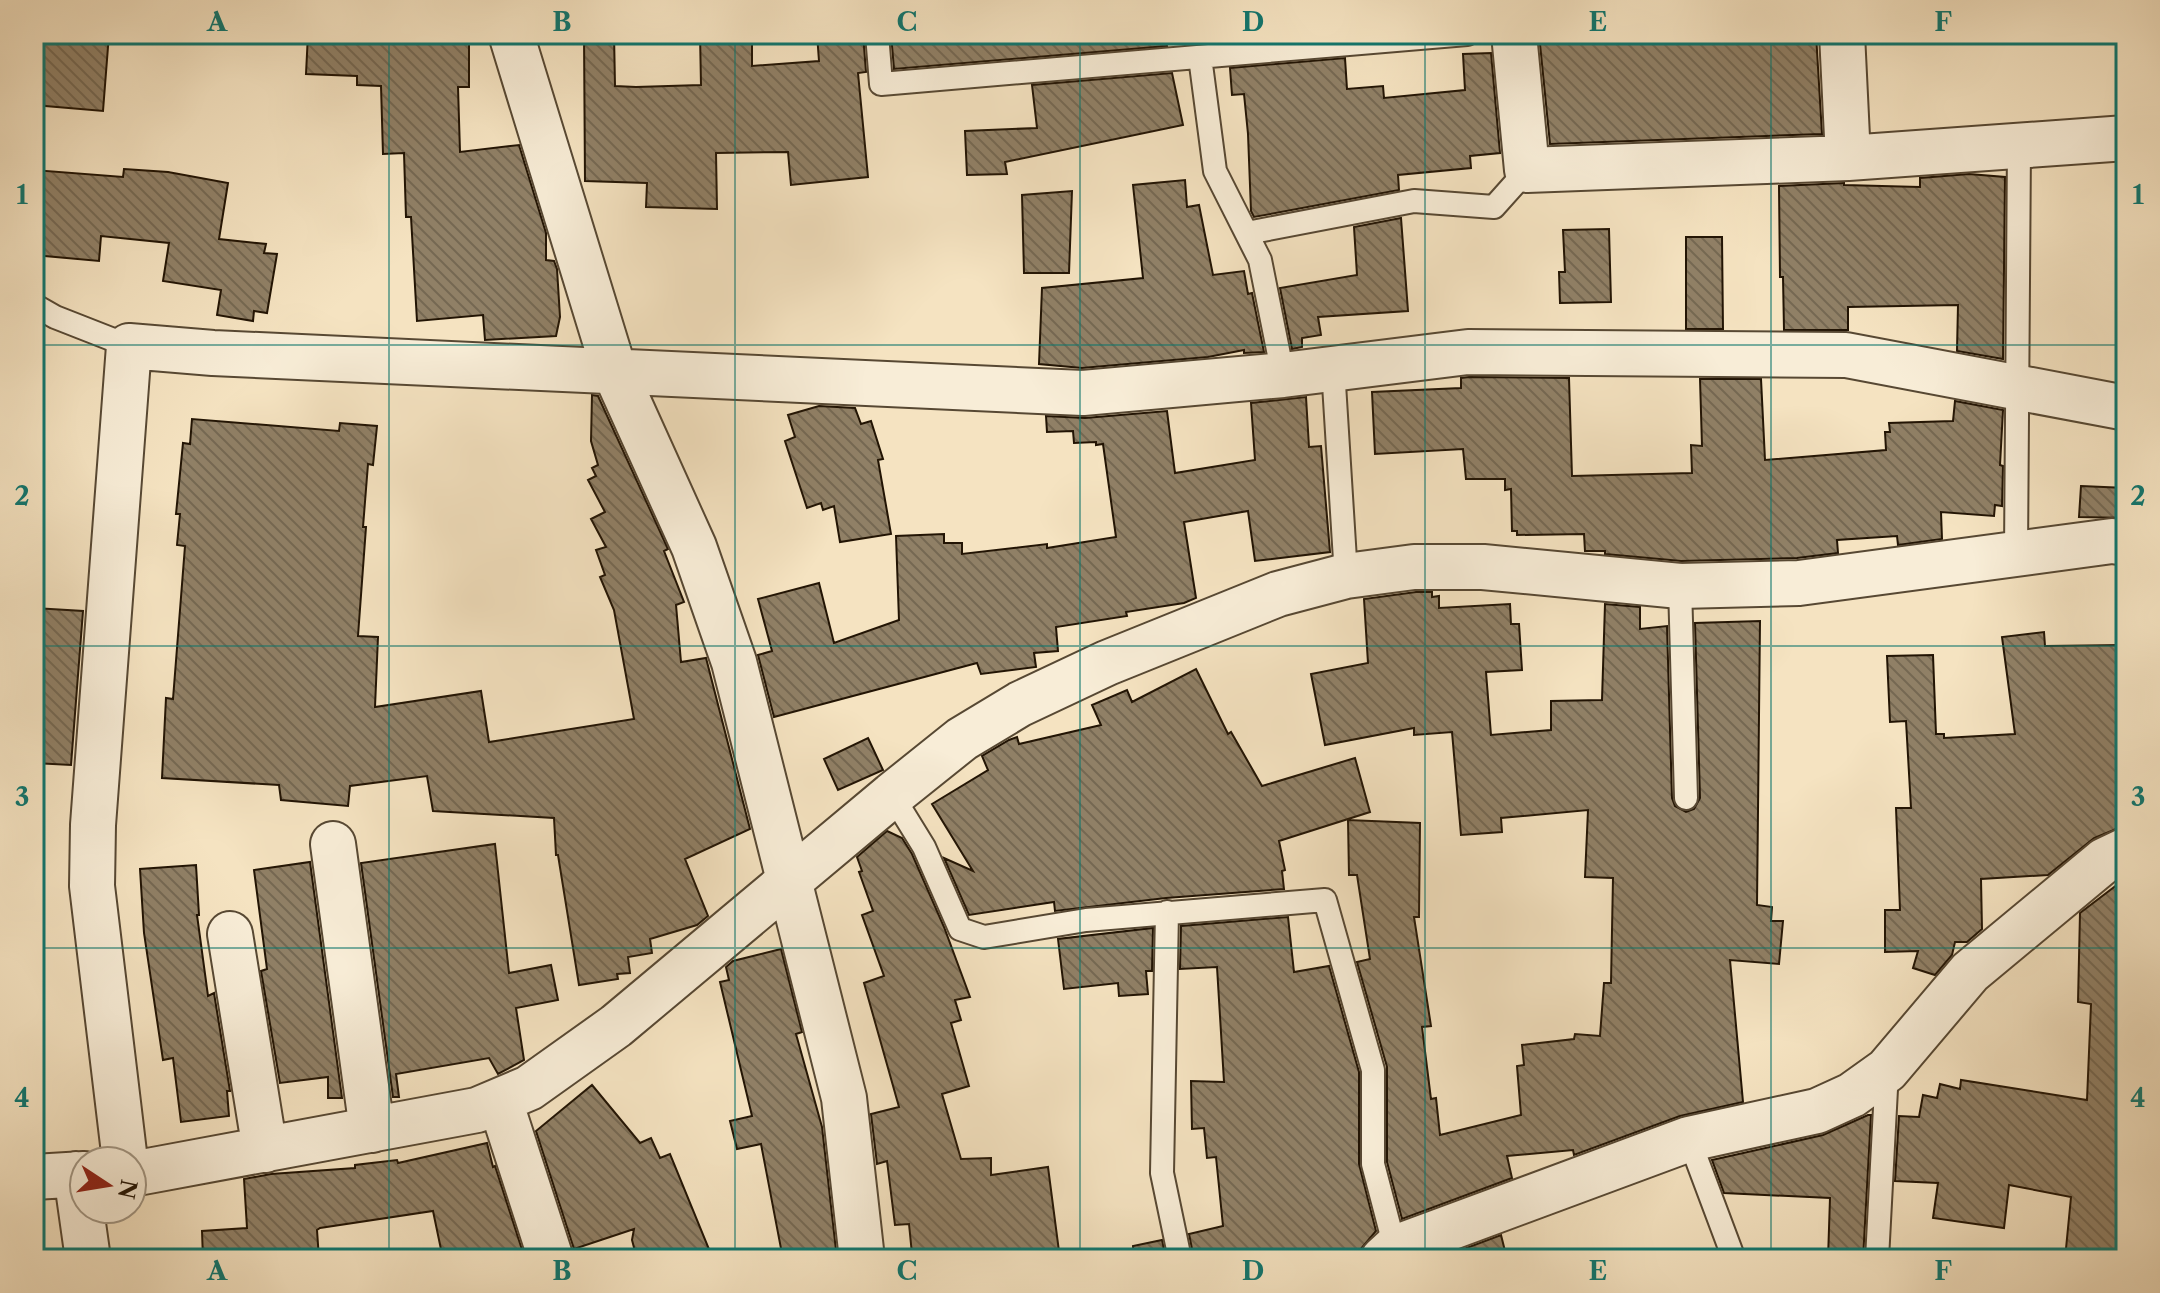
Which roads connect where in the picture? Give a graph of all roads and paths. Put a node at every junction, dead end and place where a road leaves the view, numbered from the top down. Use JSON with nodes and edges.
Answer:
{"nodes":[{"id":1,"x":511,"y":34,"type":"edge"},
{"id":2,"x":877,"y":34,"type":"edge"},
{"id":3,"x":1467,"y":34,"type":"edge"},
{"id":4,"x":1514,"y":34,"type":"edge"},
{"id":5,"x":1842,"y":34,"type":"edge"},
{"id":6,"x":1200,"y":57,"type":"junction"},
{"id":7,"x":2126,"y":138,"type":"edge"},
{"id":8,"x":2019,"y":145,"type":"junction"},
{"id":9,"x":1848,"y":158,"type":"junction"},
{"id":10,"x":1527,"y":170,"type":"junction"},
{"id":11,"x":1247,"y":233,"type":"junction"},
{"id":12,"x":34,"y":305,"type":"edge"},
{"id":13,"x":129,"y":346,"type":"junction"},
{"id":14,"x":1333,"y":368,"type":"junction"},
{"id":15,"x":614,"y":370,"type":"junction"},
{"id":16,"x":1283,"y":375,"type":"junction"},
{"id":17,"x":2018,"y":387,"type":"junction"},
{"id":18,"x":2126,"y":408,"type":"edge"},
{"id":19,"x":2126,"y":543,"type":"edge"},
{"id":20,"x":2016,"y":553,"type":"junction"},
{"id":21,"x":1346,"y":576,"type":"junction"},
{"id":22,"x":1680,"y":586,"type":"junction"},
{"id":23,"x":892,"y":795,"type":"junction"},
{"id":24,"x":1686,"y":798,"type":"dead end"},
{"id":25,"x":333,"y":844,"type":"dead end"},
{"id":26,"x":2126,"y":850,"type":"edge"},
{"id":27,"x":790,"y":881,"type":"junction"},
{"id":28,"x":1167,"y":912,"type":"junction"},
{"id":29,"x":230,"y":934,"type":"dead end"},
{"id":30,"x":1887,"y":1070,"type":"junction"},
{"id":31,"x":500,"y":1101,"type":"junction"},
{"id":32,"x":372,"y":1130,"type":"junction"},
{"id":33,"x":1689,"y":1139,"type":"junction"},
{"id":34,"x":123,"y":1145,"type":"edge"},
{"id":35,"x":265,"y":1150,"type":"junction"},
{"id":36,"x":148,"y":1171,"type":"edge"},
{"id":37,"x":65,"y":1175,"type":"edge"},
{"id":38,"x":1389,"y":1254,"type":"edge"},
{"id":39,"x":88,"y":1259,"type":"edge"},
{"id":40,"x":551,"y":1259,"type":"edge"},
{"id":41,"x":862,"y":1259,"type":"edge"},
{"id":42,"x":1180,"y":1259,"type":"edge"},
{"id":43,"x":1734,"y":1259,"type":"edge"},
{"id":44,"x":1877,"y":1259,"type":"edge"}],
"edges":[{"from":1,"to":15,"type":"street"},
{"from":2,"to":6,"type":"lane"},
{"from":3,"to":6,"type":"lane"},
{"from":4,"to":10,"type":"street"},
{"from":5,"to":9,"type":"street"},
{"from":6,"to":11,"type":"lane"},
{"from":7,"to":8,"type":"street"},
{"from":8,"to":9,"type":"street"},
{"from":8,"to":17,"type":"lane"},
{"from":9,"to":10,"type":"street"},
{"from":10,"to":11,"type":"lane"},
{"from":11,"to":16,"type":"lane"},
{"from":12,"to":13,"type":"lane"},
{"from":13,"to":15,"type":"street"},
{"from":13,"to":34,"type":"street"},
{"from":14,"to":16,"type":"street"},
{"from":14,"to":17,"type":"street"},
{"from":14,"to":21,"type":"lane"},
{"from":15,"to":16,"type":"street"},
{"from":15,"to":27,"type":"street"},
{"from":17,"to":18,"type":"street"},
{"from":17,"to":20,"type":"lane"},
{"from":19,"to":20,"type":"street"},
{"from":20,"to":22,"type":"street"},
{"from":21,"to":22,"type":"street"},
{"from":21,"to":23,"type":"street"},
{"from":22,"to":24,"type":"lane"},
{"from":23,"to":27,"type":"street"},
{"from":23,"to":28,"type":"lane"},
{"from":25,"to":32,"type":"street"},
{"from":26,"to":30,"type":"street"},
{"from":27,"to":31,"type":"street"},
{"from":27,"to":41,"type":"street"},
{"from":28,"to":38,"type":"lane"},
{"from":28,"to":42,"type":"lane"},
{"from":29,"to":35,"type":"street"},
{"from":30,"to":33,"type":"street"},
{"from":30,"to":44,"type":"lane"},
{"from":31,"to":32,"type":"street"},
{"from":31,"to":40,"type":"street"},
{"from":32,"to":35,"type":"street"},
{"from":33,"to":38,"type":"street"},
{"from":33,"to":43,"type":"lane"},
{"from":35,"to":36,"type":"street"},
{"from":37,"to":39,"type":"street"}]}
